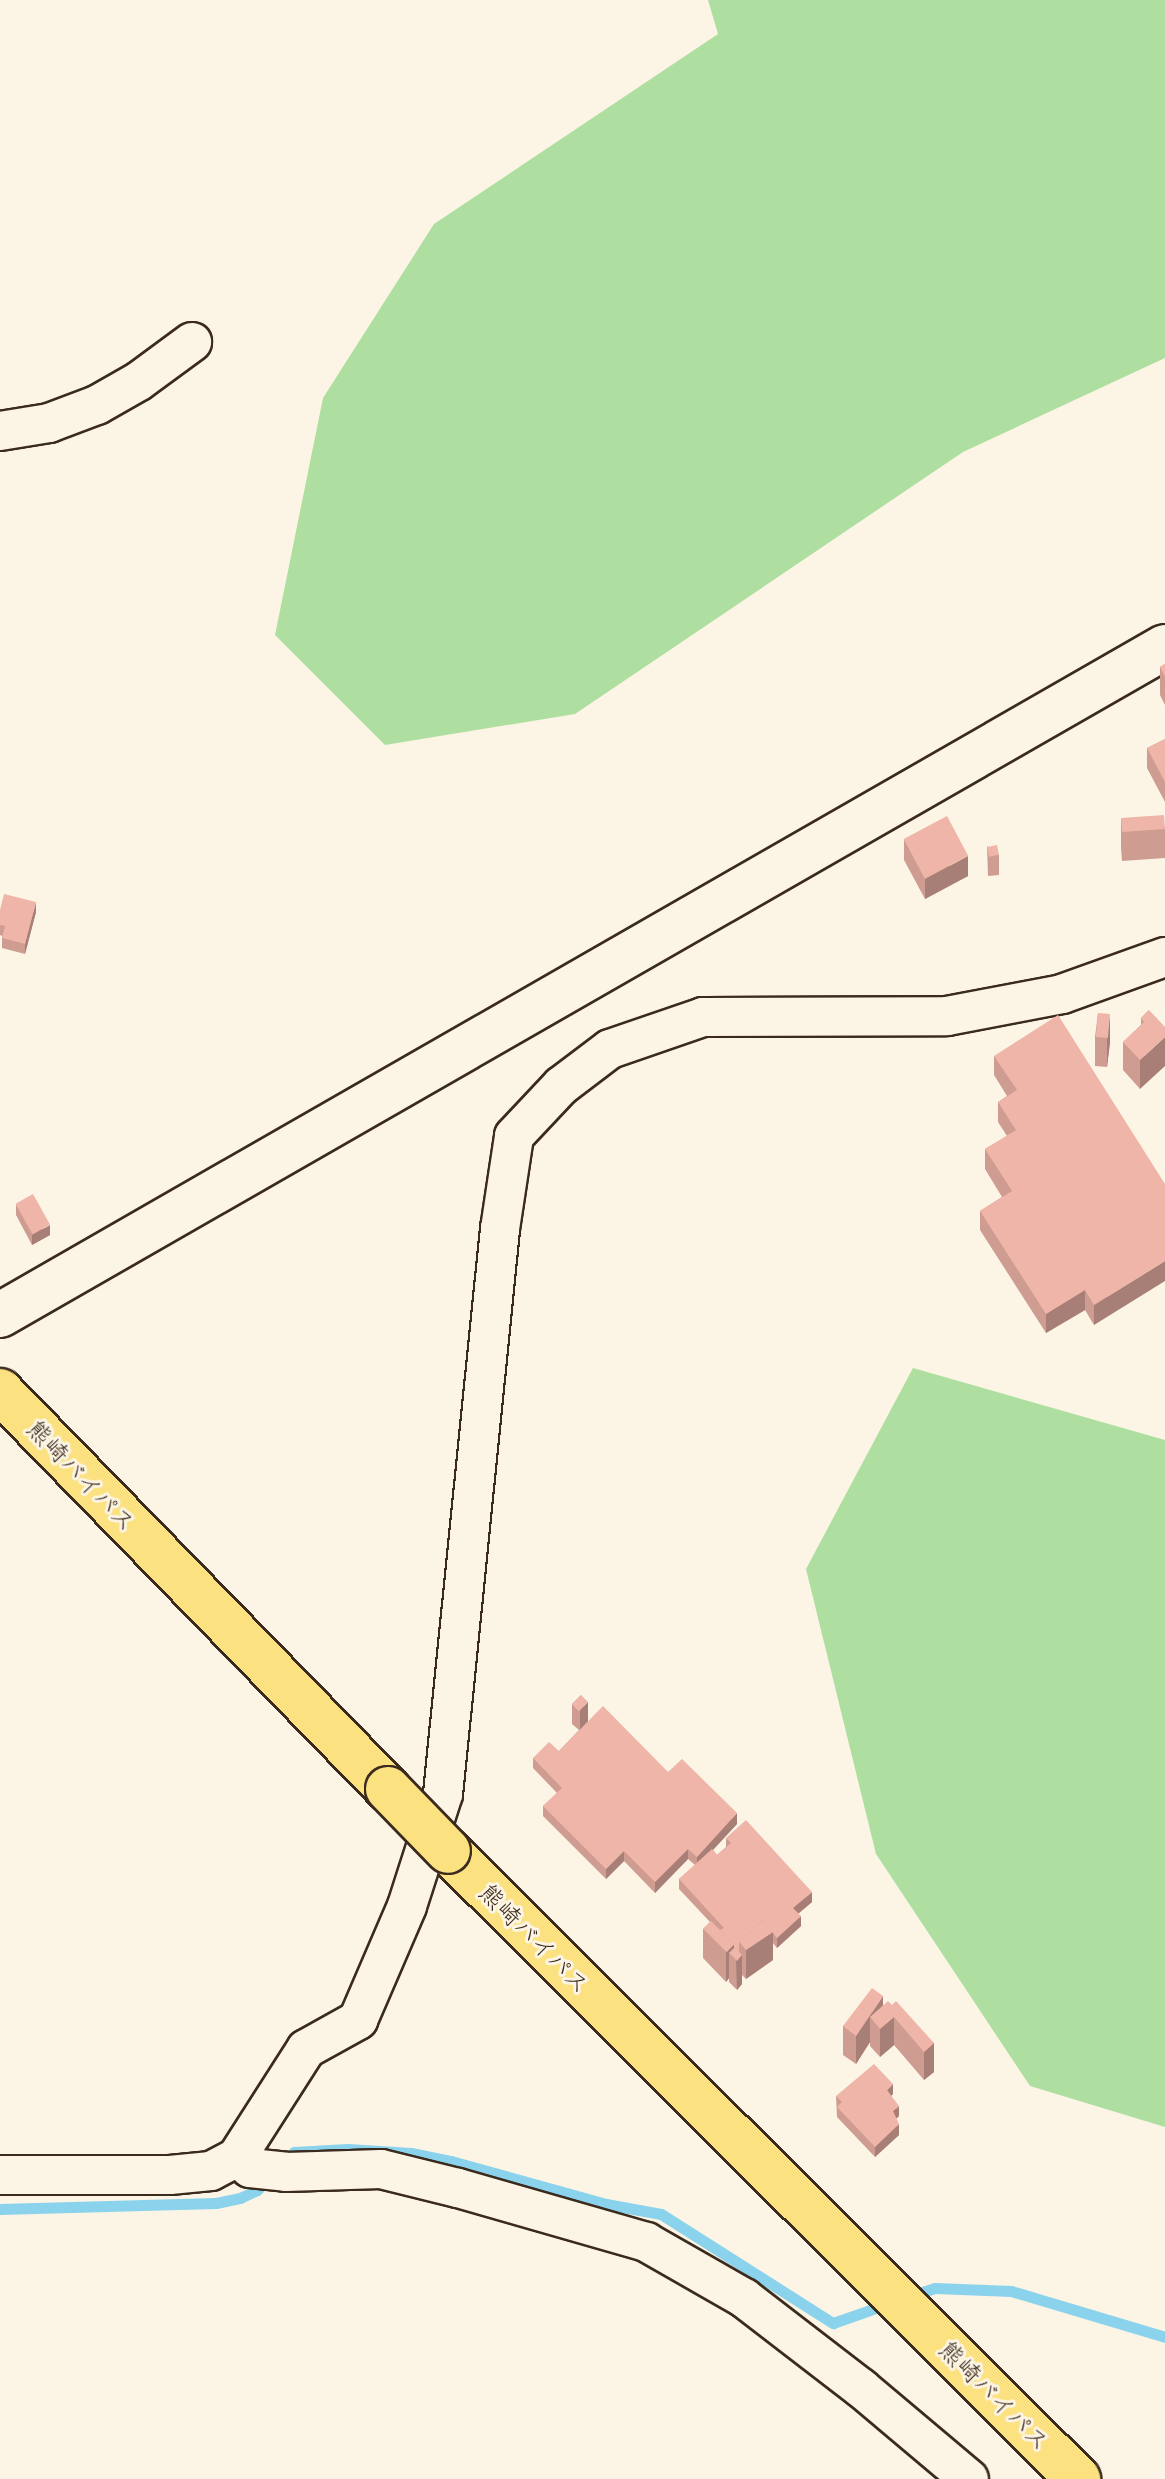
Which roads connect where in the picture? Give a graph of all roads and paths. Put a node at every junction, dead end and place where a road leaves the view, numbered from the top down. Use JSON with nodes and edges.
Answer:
{"nodes":[{"id":1,"x":192,"y":342,"type":"dead end"},
{"id":2,"x":0,"y":431,"type":"edge"},
{"id":3,"x":1165,"y":647,"type":"edge"},
{"id":4,"x":1165,"y":957,"type":"edge"},
{"id":5,"x":0,"y":1315,"type":"edge"},
{"id":6,"x":0,"y":1391,"type":"edge"},
{"id":7,"x":258,"y":2165,"type":"junction"},
{"id":8,"x":0,"y":2175,"type":"edge"},
{"id":9,"x":969,"y":2479,"type":"edge"},
{"id":10,"x":1078,"y":2479,"type":"edge"}],
"edges":[{"from":1,"to":2,"type":"street"},
{"from":3,"to":5,"type":"street"},
{"from":4,"to":7,"type":"street"},
{"from":6,"to":10,"type":"highway","name":"熊崎バイパス","bridge":true},
{"from":7,"to":8,"type":"street"},
{"from":7,"to":9,"type":"street"}]}
